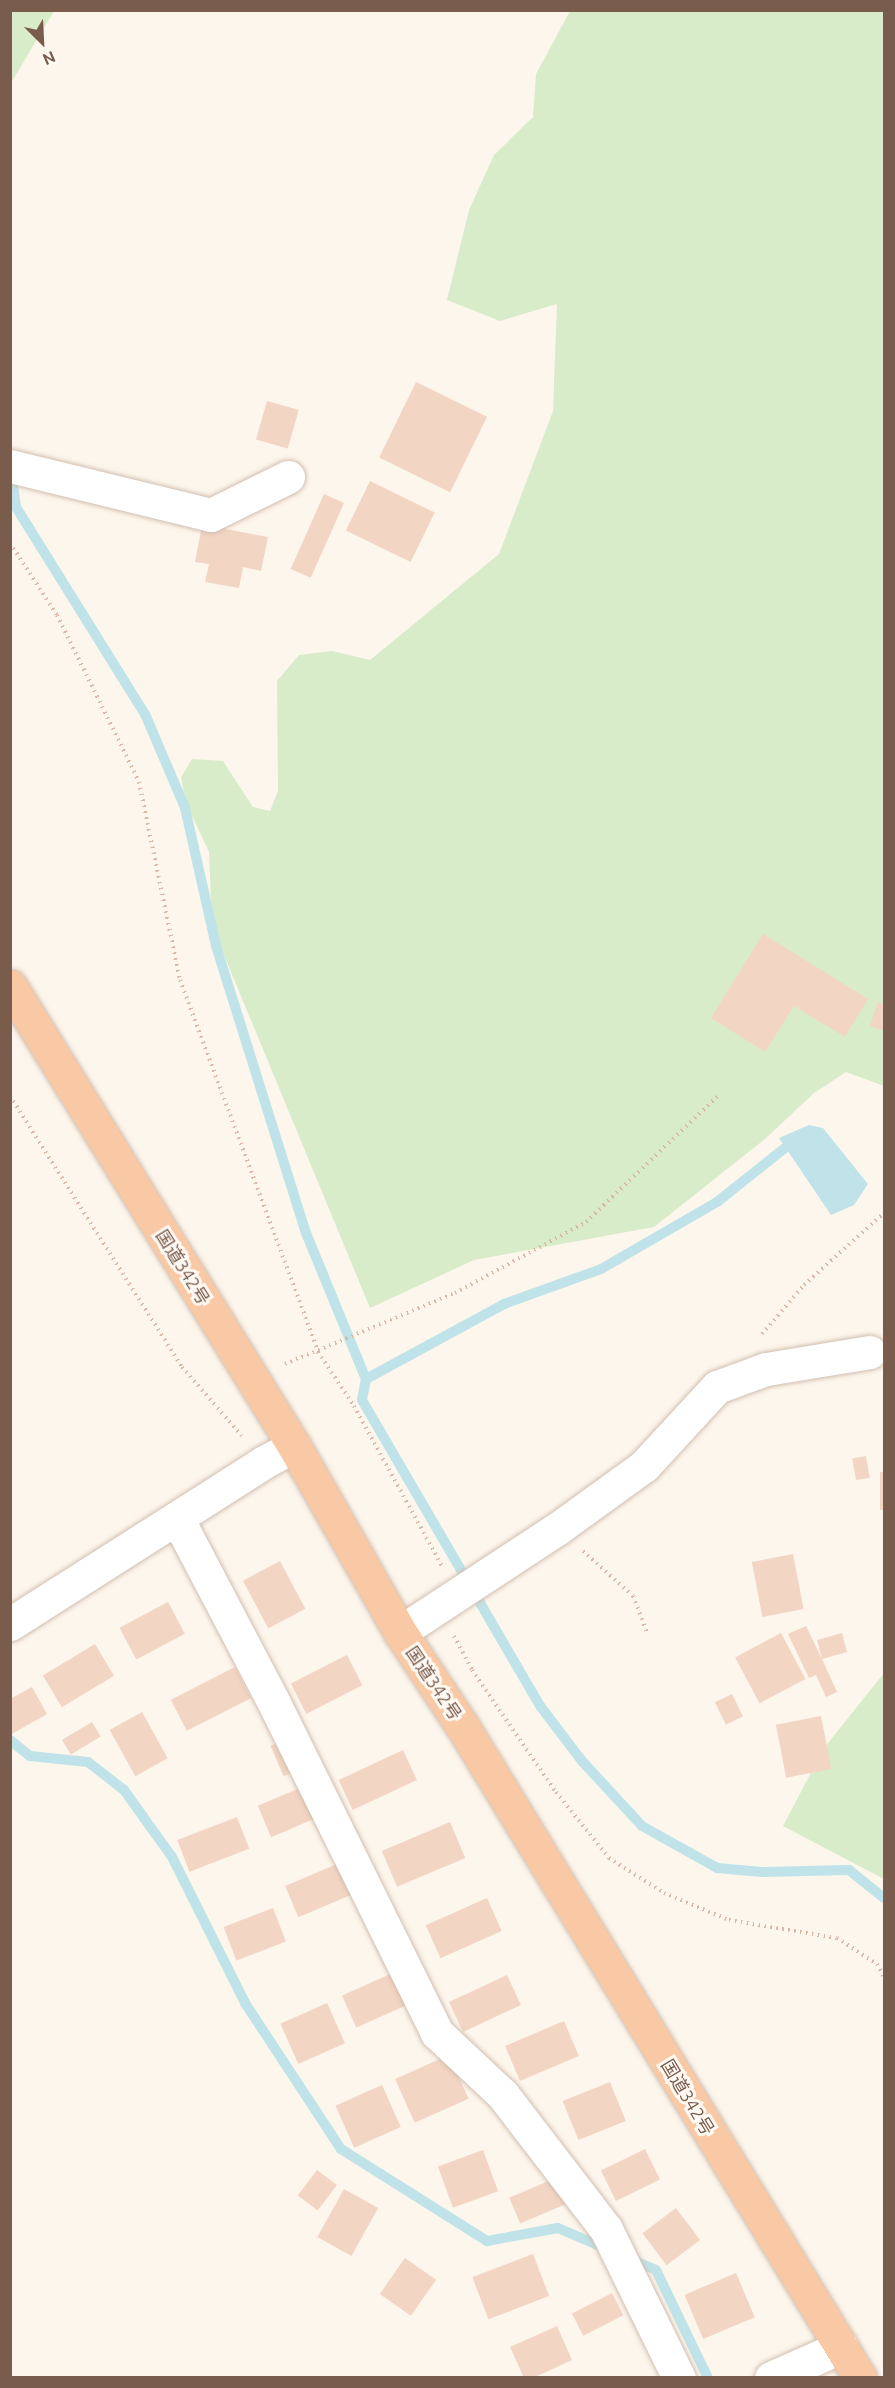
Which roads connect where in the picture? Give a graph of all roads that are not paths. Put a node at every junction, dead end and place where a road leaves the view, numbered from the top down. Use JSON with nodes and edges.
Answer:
{"nodes":[{"id":1,"x":10,"y":466,"type":"edge"},
{"id":2,"x":288,"y":477,"type":"dead end"},
{"id":3,"x":10,"y":986,"type":"edge"},
{"id":4,"x":870,"y":1352,"type":"dead end"},
{"id":5,"x":294,"y":1446,"type":"junction"},
{"id":6,"x":177,"y":1518,"type":"junction"},
{"id":7,"x":10,"y":1624,"type":"edge"},
{"id":8,"x":400,"y":1632,"type":"junction"},
{"id":9,"x":841,"y":2347,"type":"junction"},
{"id":10,"x":679,"y":2378,"type":"edge"},
{"id":11,"x":771,"y":2378,"type":"edge"},
{"id":12,"x":860,"y":2378,"type":"edge"}],
"edges":[{"from":1,"to":2,"type":"street"},
{"from":3,"to":5,"type":"highway","name":"国道342号"},
{"from":4,"to":8,"type":"street"},
{"from":5,"to":6,"type":"street"},
{"from":5,"to":8,"type":"highway","name":"国道342号"},
{"from":6,"to":7,"type":"street"},
{"from":6,"to":10,"type":"street"},
{"from":8,"to":9,"type":"highway","name":"国道342号"},
{"from":9,"to":11,"type":"street"},
{"from":9,"to":12,"type":"highway","name":"国道342号"}]}
